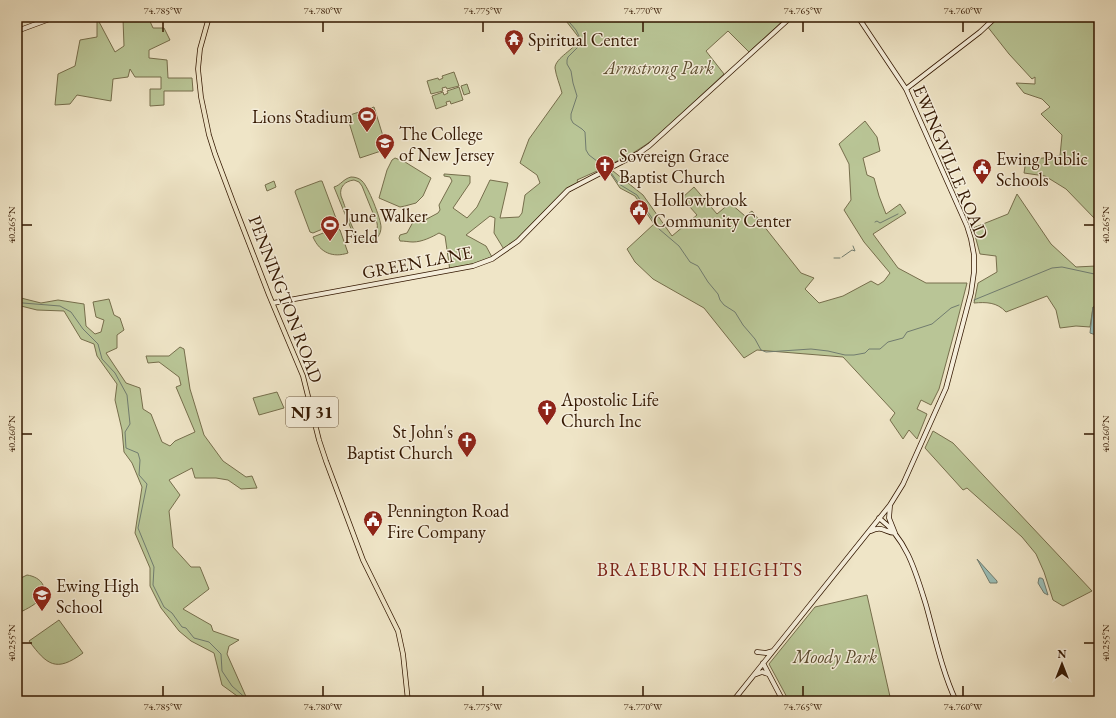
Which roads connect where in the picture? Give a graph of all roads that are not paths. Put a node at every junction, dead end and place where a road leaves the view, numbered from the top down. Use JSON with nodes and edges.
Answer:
{"nodes":[{"id":1,"x":55,"y":17,"type":"edge"},
{"id":2,"x":209,"y":17,"type":"edge"},
{"id":3,"x":791,"y":17,"type":"edge"},
{"id":4,"x":858,"y":17,"type":"edge"},
{"id":5,"x":996,"y":17,"type":"edge"},
{"id":6,"x":17,"y":31,"type":"edge"},
{"id":7,"x":906,"y":89,"type":"junction"},
{"id":8,"x":273,"y":303,"type":"junction"},
{"id":9,"x":890,"y":505,"type":"junction"},
{"id":10,"x":879,"y":518,"type":"junction"},
{"id":11,"x":869,"y":532,"type":"junction"},
{"id":12,"x":895,"y":533,"type":"junction"},
{"id":13,"x":774,"y":650,"type":"junction"},
{"id":14,"x":757,"y":652,"type":"dead end"},
{"id":15,"x":763,"y":663,"type":"junction"},
{"id":16,"x":768,"y":674,"type":"junction"},
{"id":17,"x":754,"y":675,"type":"junction"},
{"id":18,"x":408,"y":701,"type":"edge"},
{"id":19,"x":733,"y":701,"type":"edge"},
{"id":20,"x":783,"y":701,"type":"edge"},
{"id":21,"x":956,"y":701,"type":"edge"}],
"edges":[{"from":1,"to":6,"type":"street"},
{"from":2,"to":8,"type":"main road","name":"PENNINGTON ROAD","number":"NJ 31"},
{"from":3,"to":8,"type":"street","name":"GREEN LANE"},
{"from":4,"to":7,"type":"street","name":"EWINGVILLE ROAD"},
{"from":5,"to":7,"type":"street"},
{"from":7,"to":9,"type":"street","name":"EWINGVILLE ROAD"},
{"from":8,"to":18,"type":"main road","name":"PENNINGTON ROAD","number":"NJ 31"},
{"from":9,"to":10,"type":"street","name":"EWINGVILLE ROAD"},
{"from":9,"to":12,"type":"street"},
{"from":10,"to":11,"type":"street","name":"EWINGVILLE ROAD"},
{"from":10,"to":12,"type":"street"},
{"from":11,"to":12,"type":"street"},
{"from":11,"to":13,"type":"street","name":"EWINGVILLE ROAD"},
{"from":12,"to":21,"type":"street"},
{"from":13,"to":14,"type":"street"},
{"from":13,"to":15,"type":"street","name":"EWINGVILLE ROAD"},
{"from":15,"to":16,"type":"street"},
{"from":15,"to":17,"type":"street","name":"EWINGVILLE ROAD"},
{"from":16,"to":17,"type":"street"},
{"from":16,"to":20,"type":"street"},
{"from":17,"to":19,"type":"street","name":"EWINGVILLE ROAD"}]}
